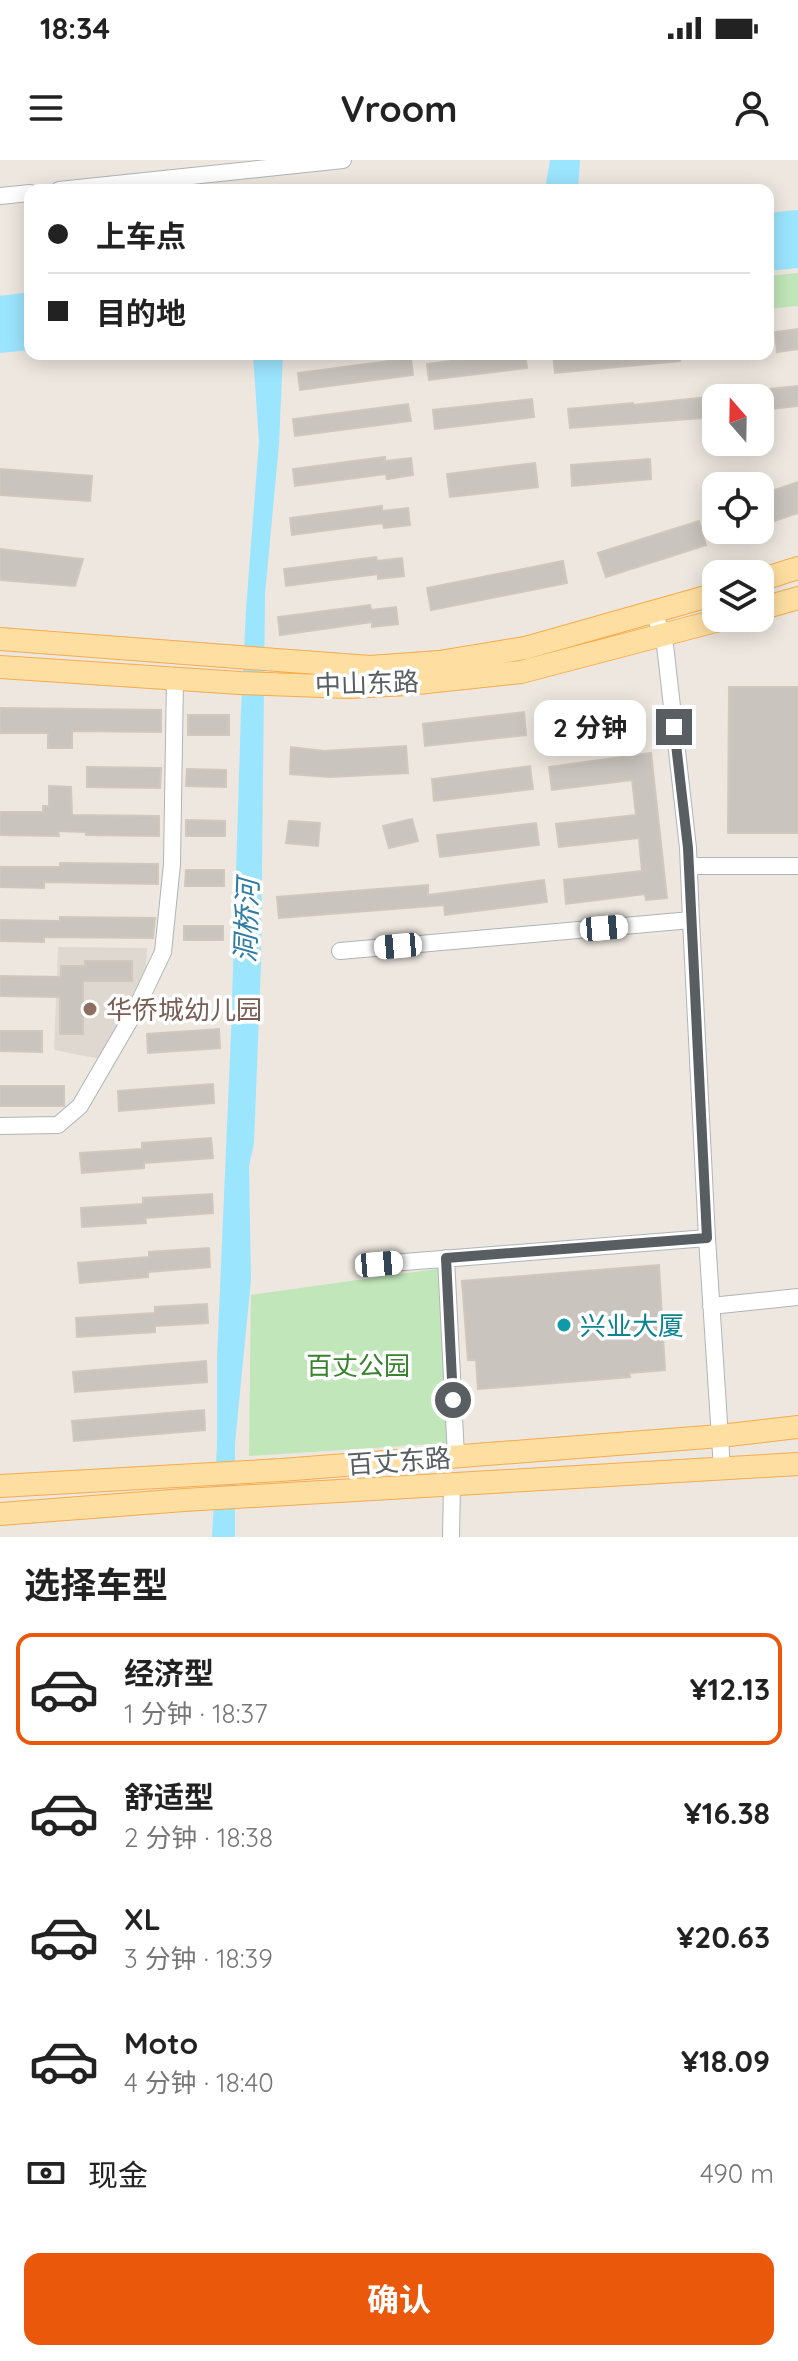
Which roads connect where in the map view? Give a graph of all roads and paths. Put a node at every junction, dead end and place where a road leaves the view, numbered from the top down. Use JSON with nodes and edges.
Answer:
{"nodes":[{"id":1,"x":343,"y":160,"type":"edge"},
{"id":2,"x":116,"y":184,"type":"edge"},
{"id":3,"x":24,"y":194,"type":"edge"},
{"id":4,"x":0,"y":196,"type":"edge"},
{"id":5,"x":798,"y":568,"type":"edge"},
{"id":6,"x":774,"y":576,"type":"edge"},
{"id":7,"x":702,"y":598,"type":"edge"},
{"id":8,"x":798,"y":598,"type":"edge"},
{"id":9,"x":774,"y":605,"type":"edge"},
{"id":10,"x":653,"y":613,"type":"junction"},
{"id":11,"x":702,"y":625,"type":"edge"},
{"id":12,"x":664,"y":636,"type":"junction"},
{"id":13,"x":0,"y":639,"type":"edge"},
{"id":14,"x":0,"y":667,"type":"edge"},
{"id":15,"x":175,"y":679,"type":"junction"},
{"id":16,"x":689,"y":866,"type":"junction"},
{"id":17,"x":798,"y":866,"type":"edge"},
{"id":18,"x":691,"y":920,"type":"junction"},
{"id":19,"x":340,"y":951,"type":"dead end"},
{"id":20,"x":0,"y":1126,"type":"edge"},
{"id":21,"x":707,"y":1238,"type":"junction"},
{"id":22,"x":446,"y":1258,"type":"junction"},
{"id":23,"x":379,"y":1264,"type":"dead end"},
{"id":24,"x":798,"y":1297,"type":"edge"},
{"id":25,"x":711,"y":1306,"type":"junction"},
{"id":26,"x":798,"y":1427,"type":"edge"},
{"id":27,"x":720,"y":1436,"type":"junction"},
{"id":28,"x":456,"y":1456,"type":"junction"},
{"id":29,"x":798,"y":1464,"type":"edge"},
{"id":30,"x":722,"y":1469,"type":"junction"},
{"id":31,"x":452,"y":1484,"type":"junction"},
{"id":32,"x":0,"y":1486,"type":"edge"},
{"id":33,"x":0,"y":1514,"type":"edge"},
{"id":34,"x":451,"y":1537,"type":"edge"}],
"edges":[{"from":1,"to":2,"type":"street"},
{"from":3,"to":4,"type":"street"},
{"from":5,"to":6,"type":"main road"},
{"from":7,"to":10,"type":"main road","name":"中山东路"},
{"from":8,"to":9,"type":"main road"},
{"from":10,"to":12,"type":"street"},
{"from":10,"to":13,"type":"main road","name":"中山东路"},
{"from":11,"to":12,"type":"main road","name":"中山东路"},
{"from":12,"to":15,"type":"main road","name":"中山东路"},
{"from":12,"to":16,"type":"street"},
{"from":14,"to":15,"type":"main road","name":"中山东路"},
{"from":15,"to":20,"type":"street"},
{"from":16,"to":17,"type":"street"},
{"from":16,"to":18,"type":"street"},
{"from":18,"to":19,"type":"street"},
{"from":18,"to":21,"type":"street"},
{"from":21,"to":22,"type":"street"},
{"from":21,"to":25,"type":"street"},
{"from":22,"to":23,"type":"street"},
{"from":22,"to":28,"type":"street"},
{"from":24,"to":25,"type":"street"},
{"from":25,"to":27,"type":"street"},
{"from":26,"to":27,"type":"main road","name":"百丈东路"},
{"from":27,"to":28,"type":"main road","name":"百丈东路"},
{"from":27,"to":30,"type":"street"},
{"from":28,"to":32,"type":"main road","name":"百丈东路"},
{"from":29,"to":30,"type":"main road","name":"百丈东路"},
{"from":30,"to":31,"type":"main road","name":"百丈东路"},
{"from":31,"to":33,"type":"main road","name":"百丈东路"},
{"from":31,"to":34,"type":"street"}]}
